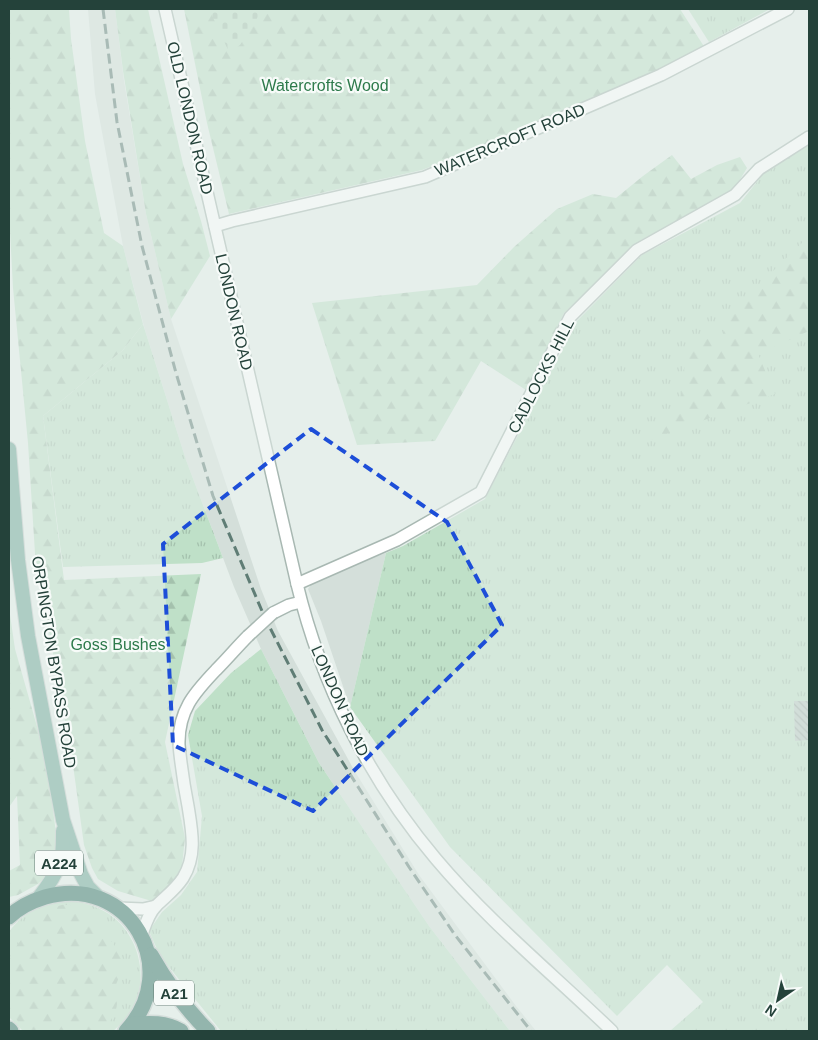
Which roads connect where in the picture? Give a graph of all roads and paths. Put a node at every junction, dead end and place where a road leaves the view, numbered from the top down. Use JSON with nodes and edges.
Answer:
{"nodes":[{"id":1,"x":165,"y":9,"type":"edge"},
{"id":2,"x":788,"y":9,"type":"edge"},
{"id":3,"x":809,"y":137,"type":"edge"},
{"id":4,"x":215,"y":226,"type":"junction"},
{"id":5,"x":9,"y":449,"type":"edge"},
{"id":6,"x":296,"y":584,"type":"junction"},
{"id":7,"x":301,"y":602,"type":"junction"},
{"id":8,"x":63,"y":820,"type":"junction"},
{"id":9,"x":98,"y":897,"type":"junction"},
{"id":10,"x":37,"y":900,"type":"junction"},
{"id":11,"x":156,"y":906,"type":"junction"},
{"id":12,"x":118,"y":908,"type":"junction"},
{"id":13,"x":10,"y":915,"type":"edge"},
{"id":14,"x":144,"y":943,"type":"junction"},
{"id":15,"x":130,"y":1028,"type":"edge"},
{"id":16,"x":180,"y":1031,"type":"edge"},
{"id":17,"x":208,"y":1031,"type":"edge"},
{"id":18,"x":612,"y":1031,"type":"edge"}],
"edges":[{"from":1,"to":4,"type":"street","name":"OLD LONDON ROAD"},
{"from":2,"to":4,"type":"street","name":"WATERCROFT ROAD"},
{"from":3,"to":6,"type":"street","name":"CADLOCKS HILL"},
{"from":4,"to":6,"type":"street","name":"LONDON ROAD"},
{"from":5,"to":8,"type":"main road","name":"ORPINGTON BYPASS ROAD","number":"A224"},
{"from":6,"to":7,"type":"street","name":"LONDON ROAD"},
{"from":7,"to":11,"type":"street","bridge":true},
{"from":7,"to":18,"type":"street","name":"LONDON ROAD"},
{"from":8,"to":9,"type":"main road","name":"ORPINGTON BYPASS ROAD","number":"A224"},
{"from":8,"to":10,"type":"main road","name":"ORPINGTON BYPASS ROAD","number":"A224"},
{"from":9,"to":10,"type":"highway"},
{"from":9,"to":12,"type":"highway"},
{"from":10,"to":13,"type":"highway"},
{"from":11,"to":12,"type":"street"},
{"from":11,"to":14,"type":"street"},
{"from":12,"to":14,"type":"highway"},
{"from":14,"to":15,"type":"highway"},
{"from":14,"to":17,"type":"highway","number":"A21"},
{"from":15,"to":16,"type":"highway","number":"A21"}]}
